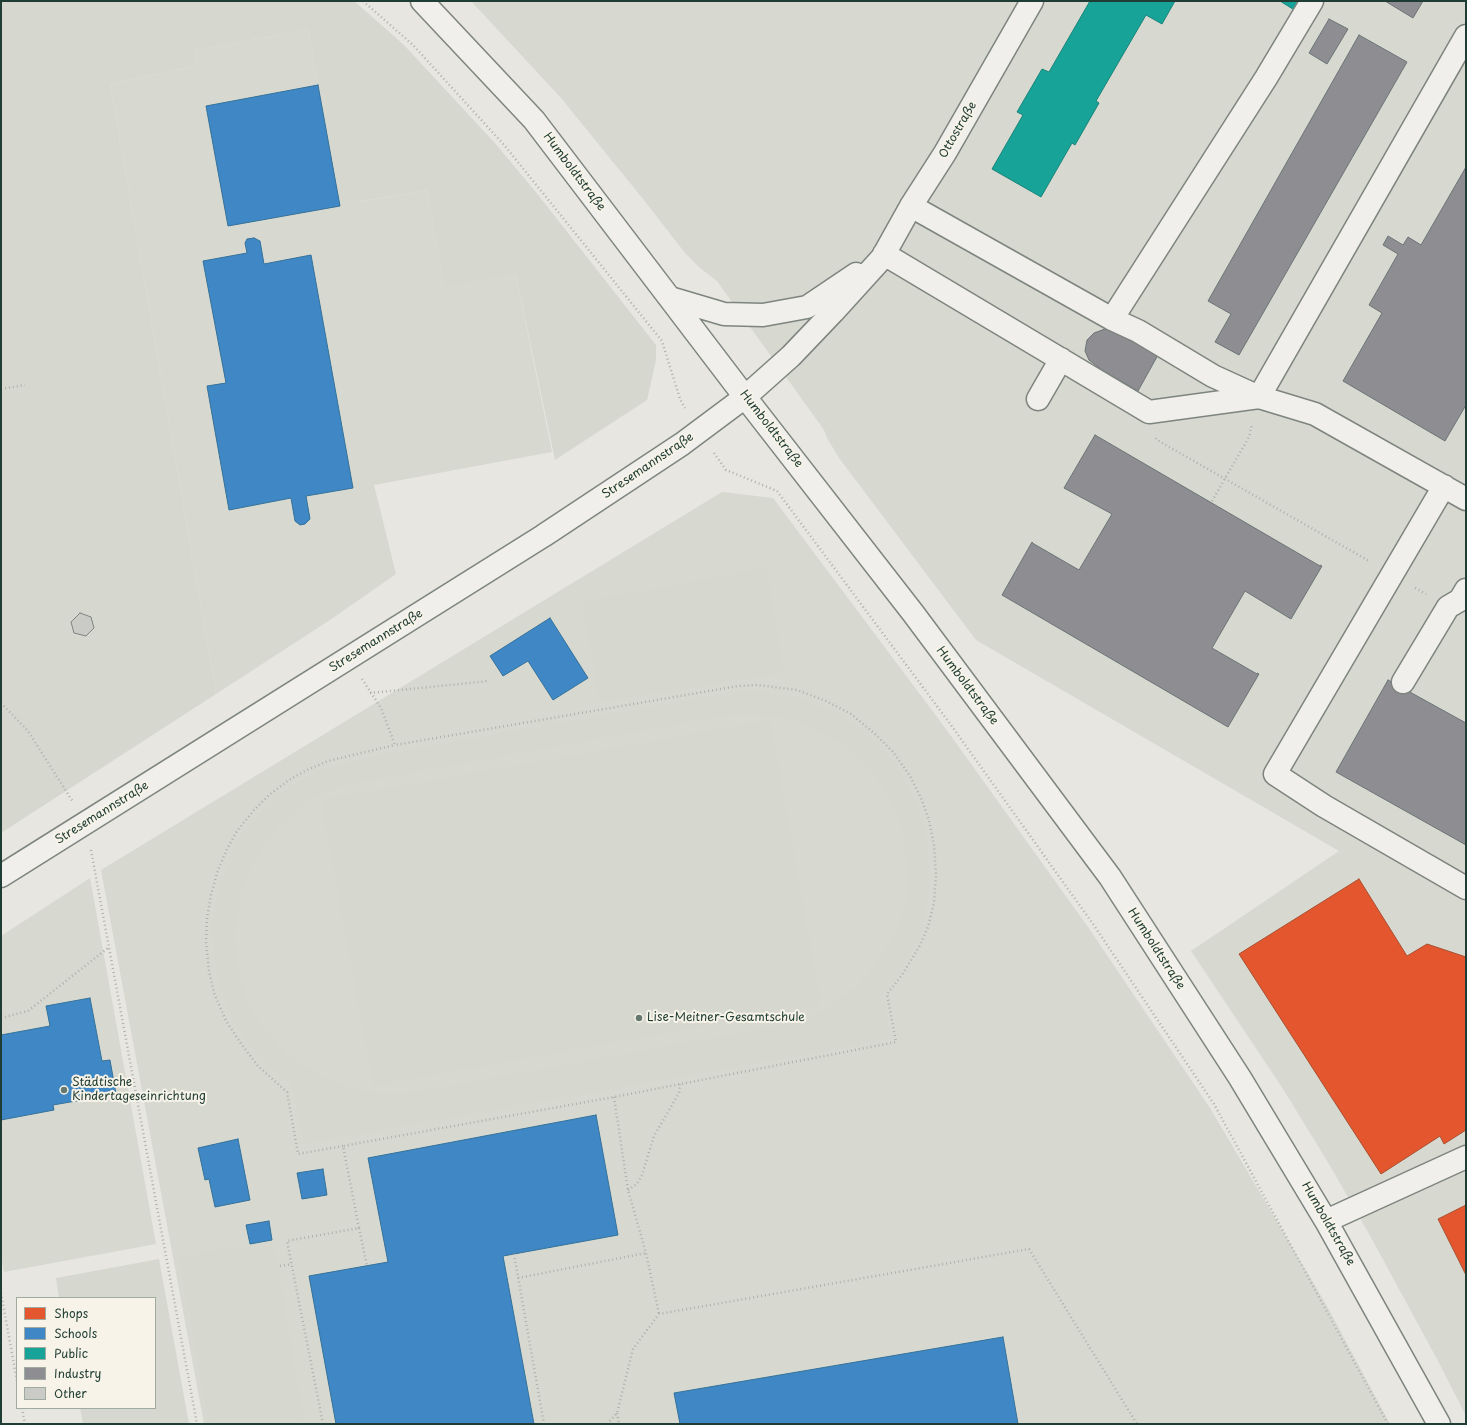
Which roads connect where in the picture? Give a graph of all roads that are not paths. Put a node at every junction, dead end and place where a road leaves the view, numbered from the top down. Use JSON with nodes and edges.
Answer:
{"nodes":[{"id":1,"x":422,"y":1,"type":"edge"},
{"id":2,"x":1032,"y":1,"type":"edge"},
{"id":3,"x":1312,"y":1,"type":"edge"},
{"id":4,"x":1466,"y":36,"type":"edge"},
{"id":5,"x":912,"y":206,"type":"junction"},
{"id":6,"x":883,"y":256,"type":"junction"},
{"id":7,"x":670,"y":298,"type":"junction"},
{"id":8,"x":1112,"y":319,"type":"junction"},
{"id":9,"x":1061,"y":359,"type":"junction"},
{"id":10,"x":1259,"y":396,"type":"junction"},
{"id":11,"x":745,"y":397,"type":"junction"},
{"id":12,"x":1038,"y":399,"type":"dead end"},
{"id":13,"x":1444,"y":486,"type":"junction"},
{"id":14,"x":1466,"y":499,"type":"edge"},
{"id":15,"x":1466,"y":590,"type":"edge"},
{"id":16,"x":1403,"y":682,"type":"dead end"},
{"id":17,"x":1,"y":876,"type":"edge"},
{"id":18,"x":1466,"y":888,"type":"edge"},
{"id":19,"x":1466,"y":1157,"type":"edge"},
{"id":20,"x":1326,"y":1221,"type":"junction"},
{"id":21,"x":1438,"y":1424,"type":"edge"}],
"edges":[{"from":1,"to":7,"type":"street","name":"Humboldtstraße"},
{"from":2,"to":5,"type":"street","name":"Ottostraße"},
{"from":3,"to":8,"type":"street"},
{"from":4,"to":10,"type":"street"},
{"from":5,"to":6,"type":"street","name":"Ottostraße"},
{"from":5,"to":8,"type":"street"},
{"from":6,"to":7,"type":"street","name":"Ottostraße"},
{"from":6,"to":9,"type":"street"},
{"from":6,"to":11,"type":"street","name":"Ottostraße"},
{"from":7,"to":11,"type":"street","name":"Humboldtstraße"},
{"from":8,"to":10,"type":"street"},
{"from":9,"to":10,"type":"street"},
{"from":9,"to":12,"type":"street"},
{"from":10,"to":13,"type":"street"},
{"from":11,"to":17,"type":"street","name":"Stresemannstraße"},
{"from":11,"to":20,"type":"street","name":"Humboldtstraße"},
{"from":13,"to":14,"type":"street"},
{"from":13,"to":18,"type":"street"},
{"from":15,"to":16,"type":"street"},
{"from":19,"to":20,"type":"street"},
{"from":20,"to":21,"type":"street","name":"Humboldtstraße"}]}
